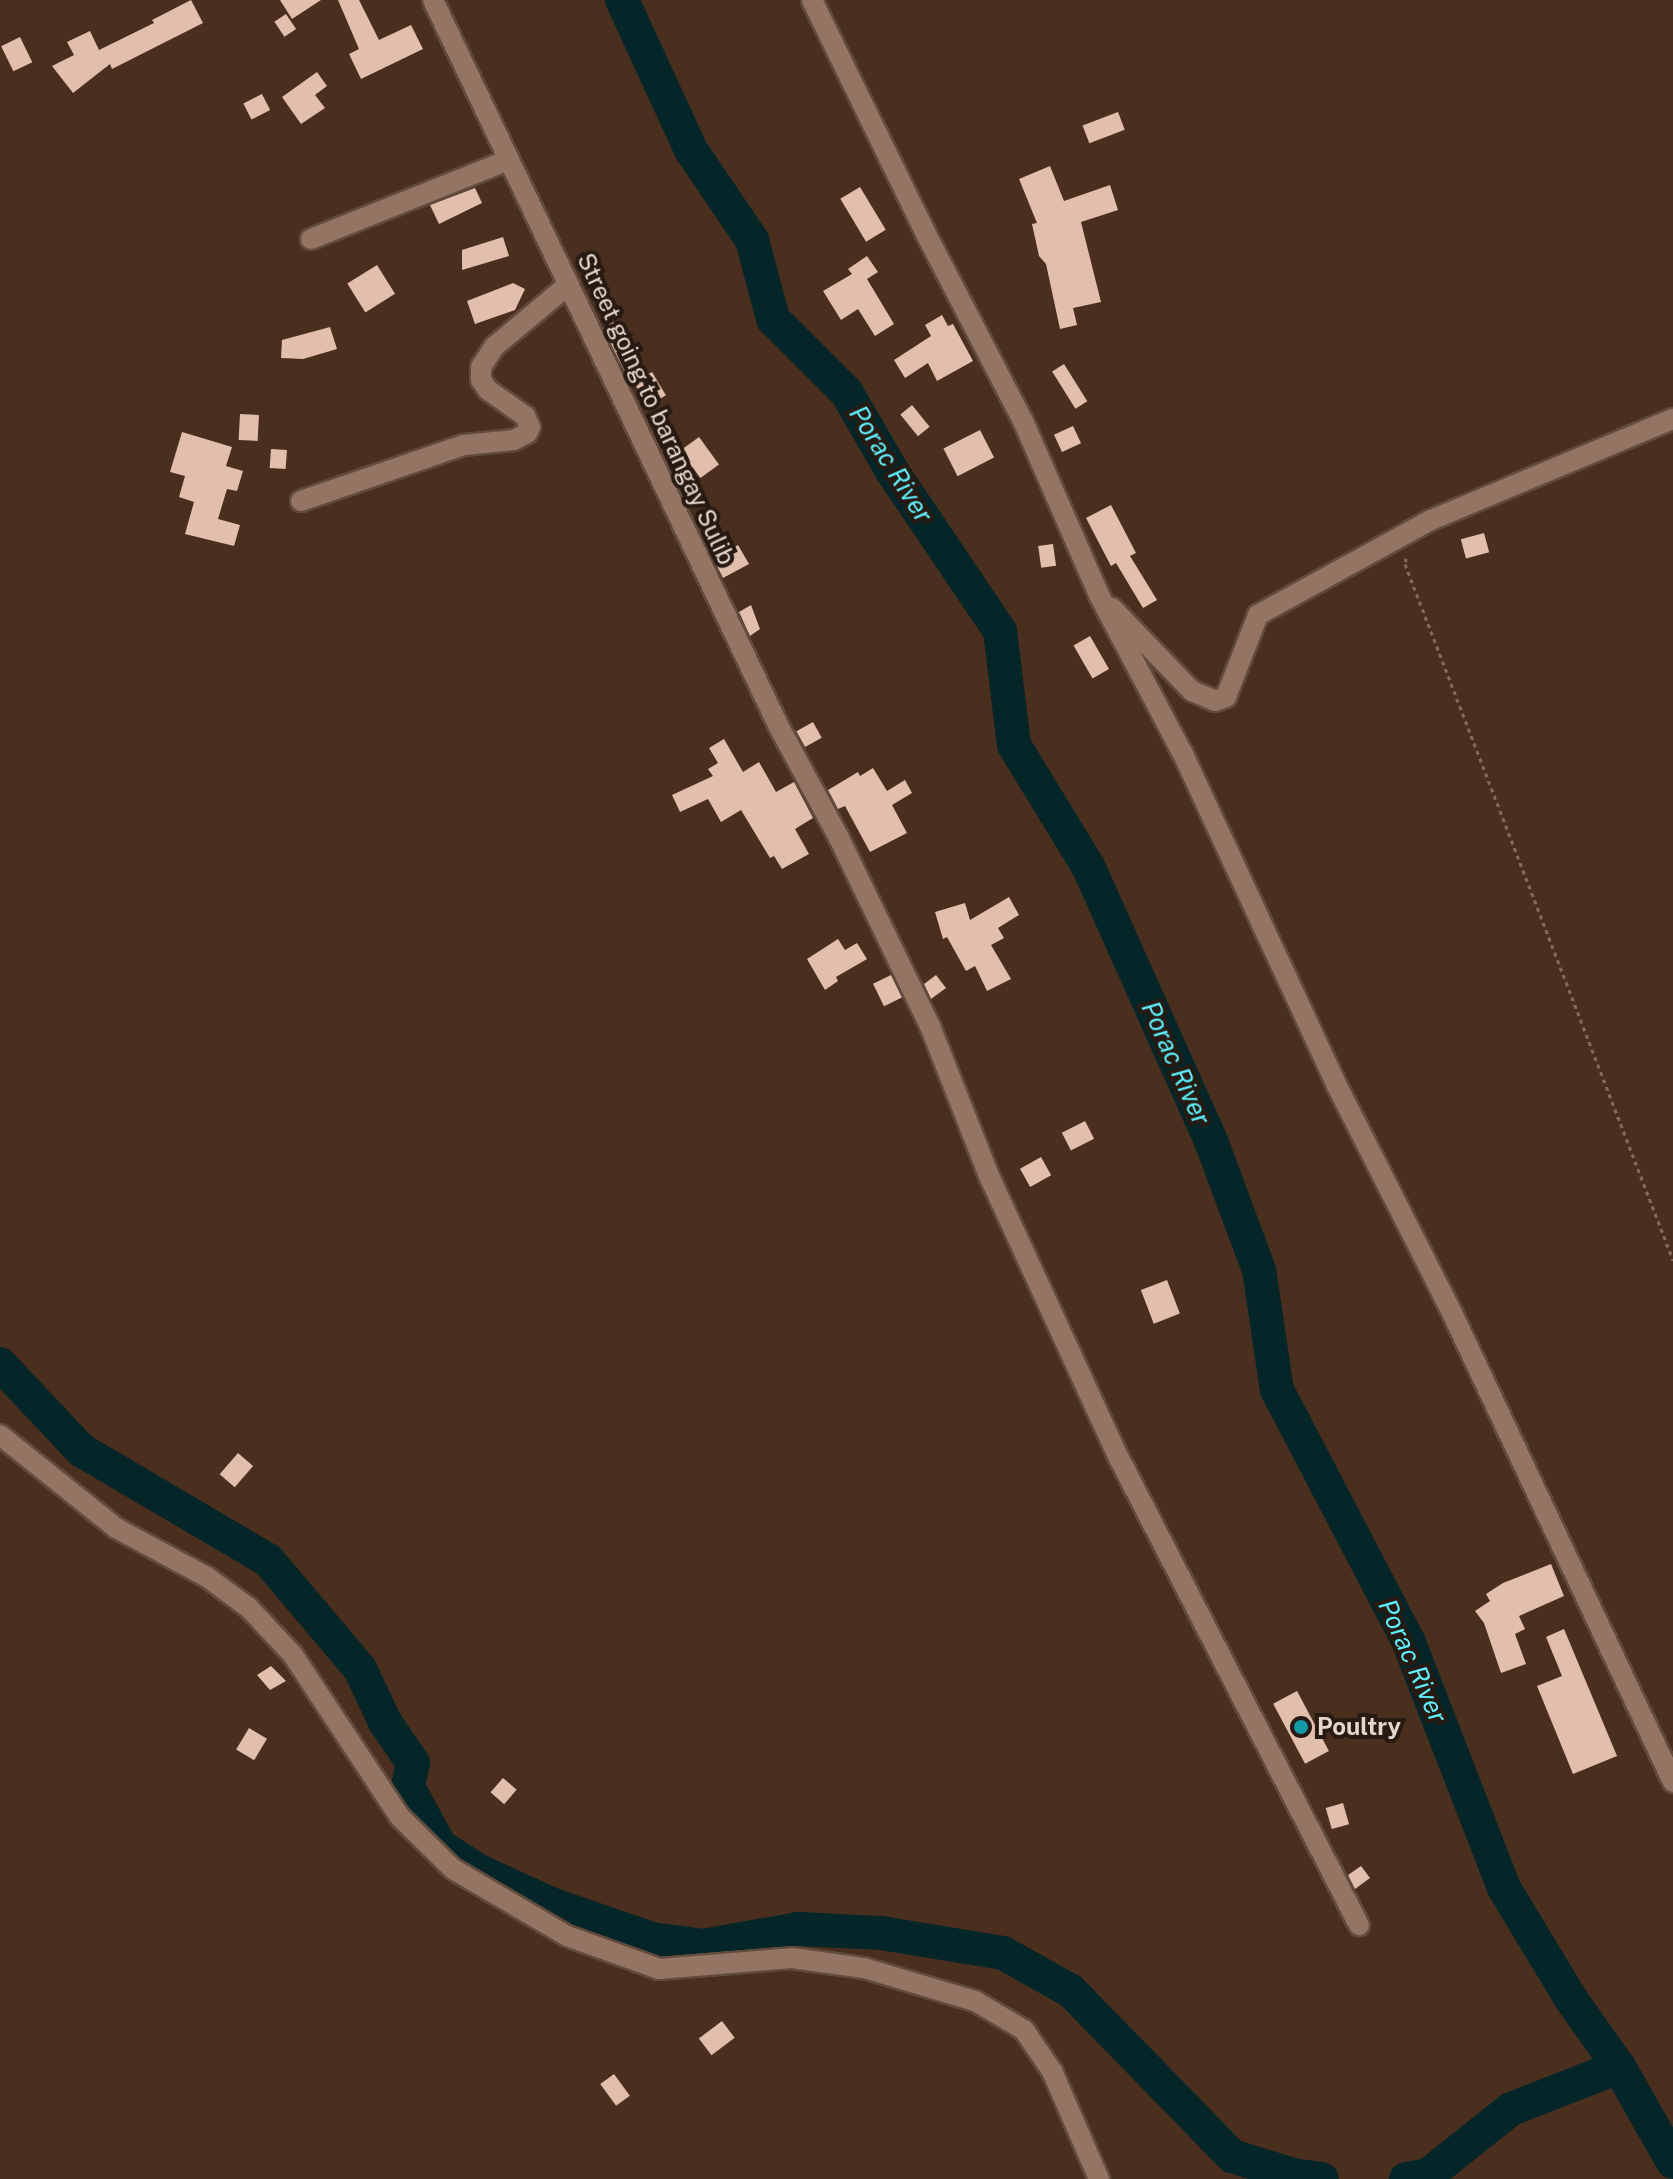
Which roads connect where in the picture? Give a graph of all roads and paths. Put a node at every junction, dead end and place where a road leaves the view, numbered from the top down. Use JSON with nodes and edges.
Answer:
{"nodes":[{"id":1,"x":433,"y":0,"type":"edge"},
{"id":2,"x":812,"y":0,"type":"edge"},
{"id":3,"x":509,"y":160,"type":"junction"},
{"id":4,"x":311,"y":239,"type":"dead end"},
{"id":5,"x":568,"y":285,"type":"junction"},
{"id":6,"x":1673,"y":419,"type":"edge"},
{"id":7,"x":301,"y":501,"type":"dead end"},
{"id":8,"x":1411,"y":530,"type":"junction"},
{"id":9,"x":1099,"y":595,"type":"junction"},
{"id":10,"x":1673,"y":1260,"type":"edge"},
{"id":11,"x":0,"y":1435,"type":"edge"},
{"id":12,"x":1673,"y":1782,"type":"edge"},
{"id":13,"x":1359,"y":1925,"type":"dead end"},
{"id":14,"x":1099,"y":2179,"type":"edge"}],
"edges":[{"from":1,"to":3,"type":"street","name":"Street going to barangay Sulib"},
{"from":2,"to":9,"type":"street"},
{"from":3,"to":4,"type":"street"},
{"from":3,"to":5,"type":"street","name":"Street going to barangay Sulib"},
{"from":5,"to":7,"type":"street"},
{"from":5,"to":13,"type":"street","name":"Street going to barangay Sulib"},
{"from":6,"to":8,"type":"street"},
{"from":8,"to":9,"type":"street"},
{"from":8,"to":10,"type":"path"},
{"from":9,"to":12,"type":"street"},
{"from":11,"to":14,"type":"street"}]}
